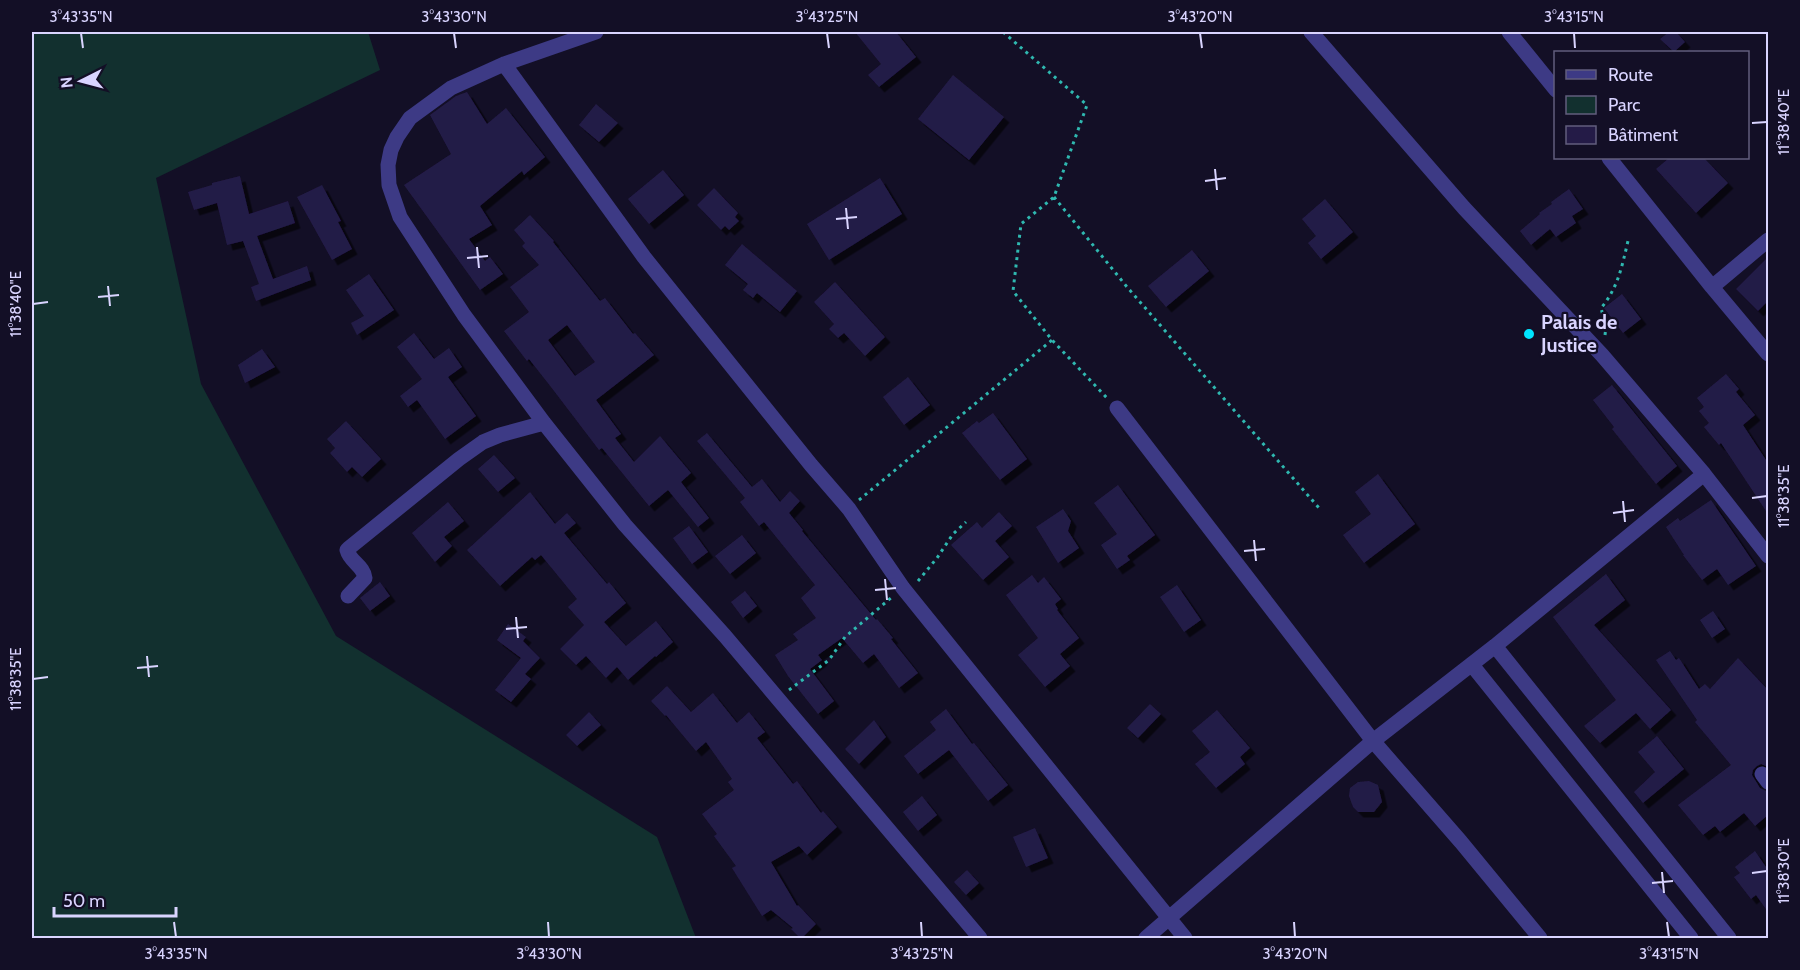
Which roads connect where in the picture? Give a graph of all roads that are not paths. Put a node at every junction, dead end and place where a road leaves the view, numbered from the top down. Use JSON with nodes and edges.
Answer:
{"nodes":[{"id":1,"x":596,"y":32,"type":"edge"},
{"id":2,"x":1311,"y":32,"type":"edge"},
{"id":3,"x":1509,"y":32,"type":"edge"},
{"id":4,"x":504,"y":64,"type":"junction"},
{"id":5,"x":1554,"y":88,"type":"edge"},
{"id":6,"x":1610,"y":159,"type":"edge"},
{"id":7,"x":1768,"y":240,"type":"edge"},
{"id":8,"x":1712,"y":287,"type":"junction"},
{"id":9,"x":1768,"y":354,"type":"edge"},
{"id":10,"x":1117,"y":408,"type":"road end"},
{"id":11,"x":544,"y":423,"type":"junction"},
{"id":12,"x":1704,"y":474,"type":"junction"},
{"id":13,"x":1768,"y":556,"type":"edge"},
{"id":14,"x":348,"y":596,"type":"dead end"},
{"id":15,"x":1495,"y":646,"type":"junction"},
{"id":16,"x":1472,"y":665,"type":"junction"},
{"id":17,"x":1373,"y":741,"type":"junction"},
{"id":18,"x":1169,"y":919,"type":"junction"},
{"id":19,"x":980,"y":939,"type":"edge"},
{"id":20,"x":1146,"y":939,"type":"edge"},
{"id":21,"x":1185,"y":939,"type":"edge"},
{"id":22,"x":1540,"y":939,"type":"edge"},
{"id":23,"x":1691,"y":939,"type":"edge"},
{"id":24,"x":1729,"y":939,"type":"edge"}],
"edges":[{"from":1,"to":4,"type":"street"},
{"from":2,"to":12,"type":"street"},
{"from":3,"to":5,"type":"street"},
{"from":4,"to":11,"type":"street"},
{"from":4,"to":18,"type":"street"},
{"from":6,"to":8,"type":"street"},
{"from":7,"to":8,"type":"street"},
{"from":8,"to":9,"type":"street"},
{"from":10,"to":17,"type":"street"},
{"from":11,"to":14,"type":"street"},
{"from":11,"to":19,"type":"street"},
{"from":12,"to":13,"type":"street"},
{"from":12,"to":15,"type":"street"},
{"from":15,"to":16,"type":"street"},
{"from":15,"to":24,"type":"street"},
{"from":16,"to":17,"type":"street"},
{"from":16,"to":23,"type":"street"},
{"from":17,"to":18,"type":"street"},
{"from":17,"to":22,"type":"street"},
{"from":18,"to":20,"type":"street"},
{"from":18,"to":21,"type":"street"}]}
